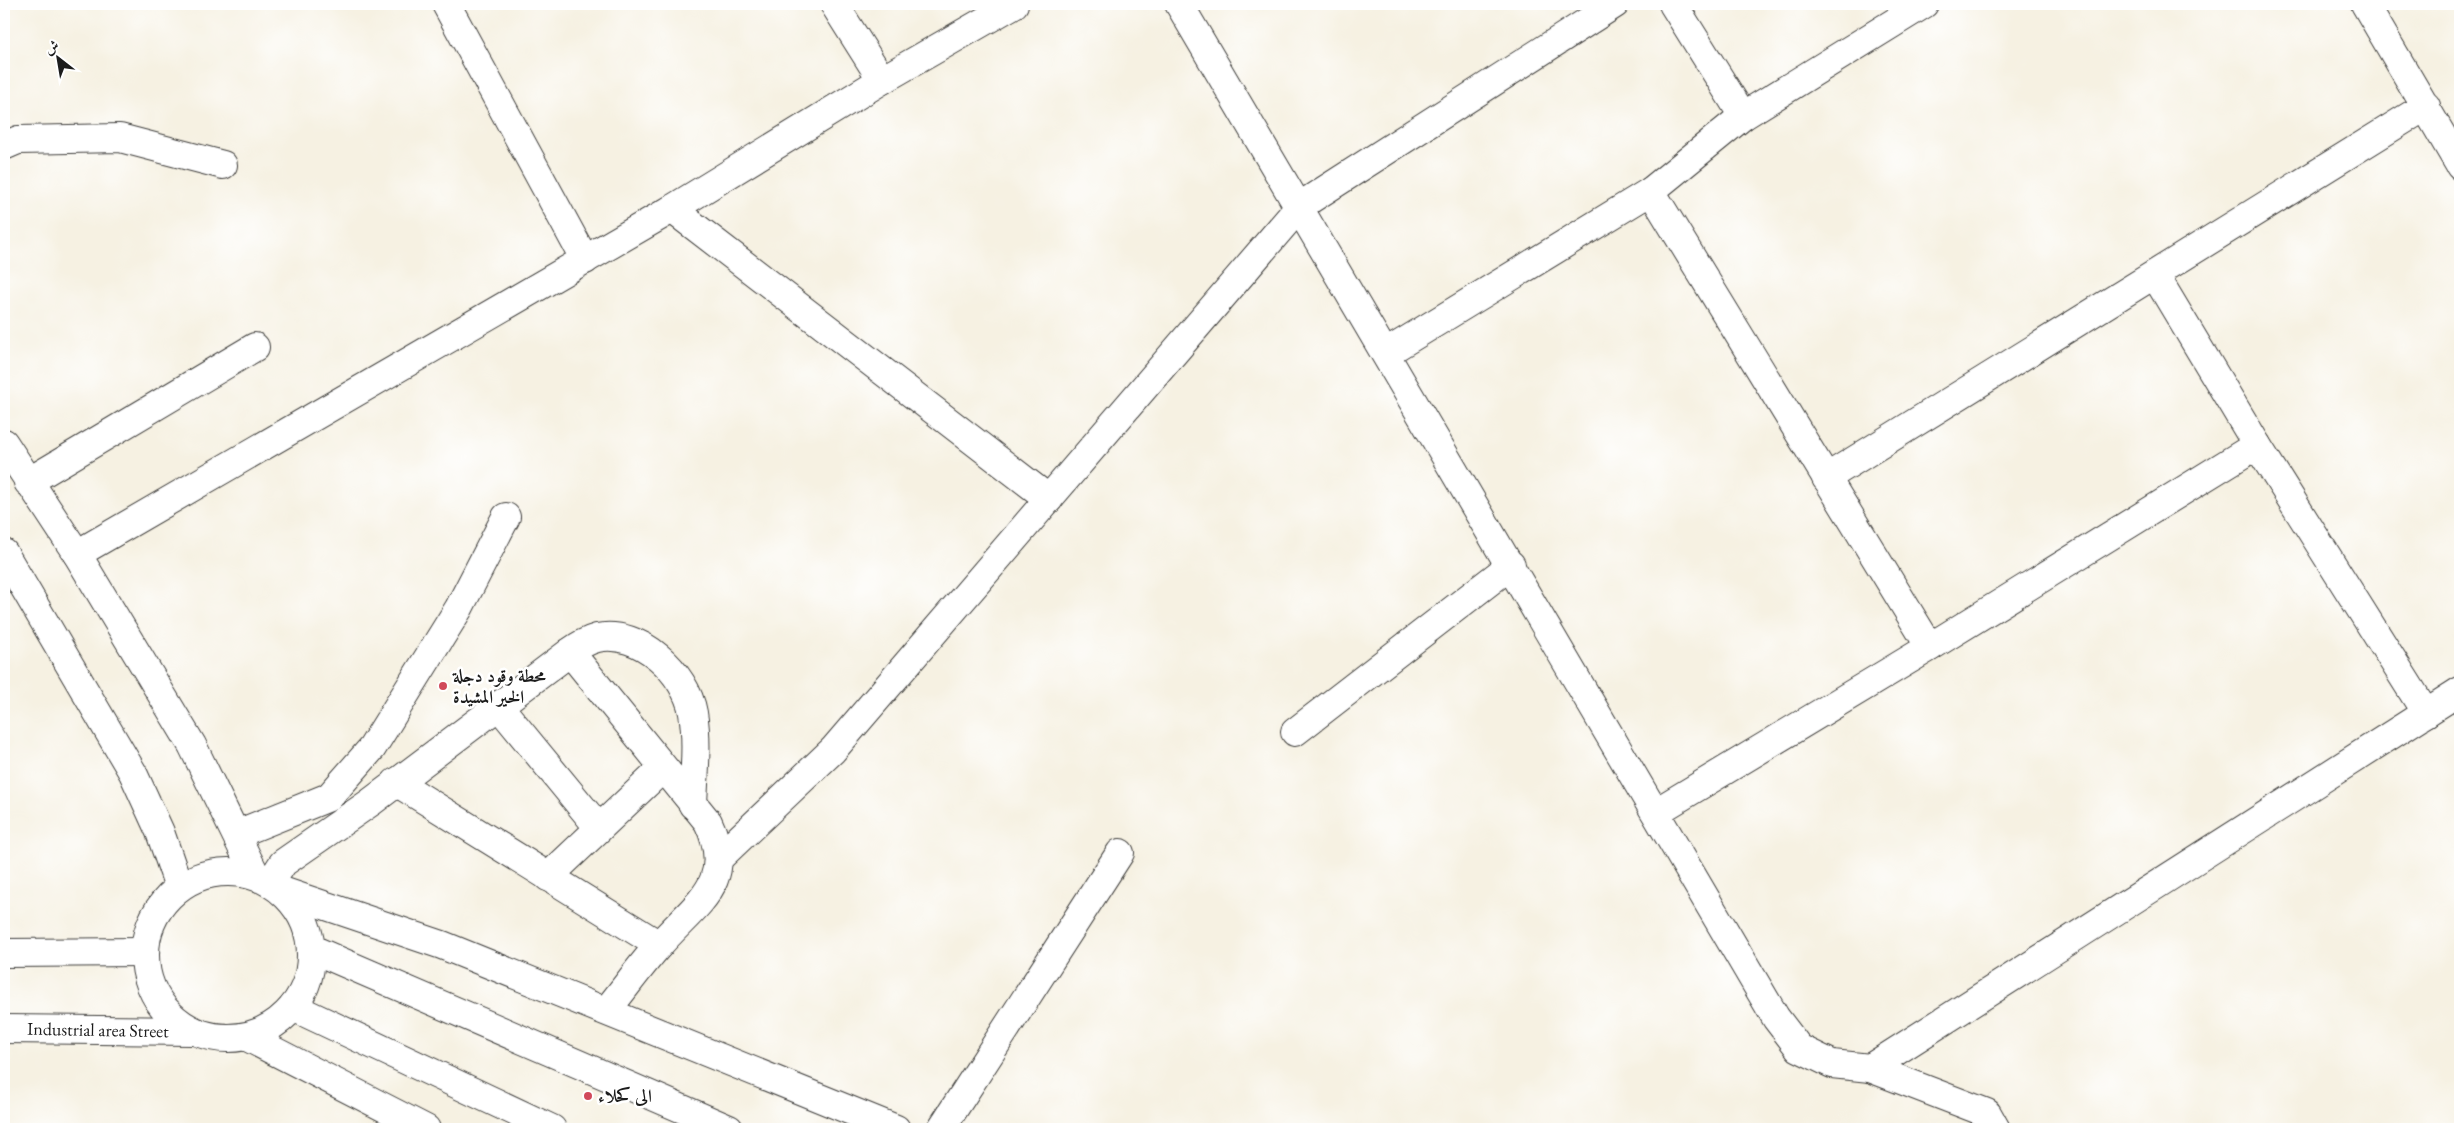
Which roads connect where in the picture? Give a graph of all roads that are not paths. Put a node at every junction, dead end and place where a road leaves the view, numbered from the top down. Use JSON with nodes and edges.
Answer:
{"nodes":[{"id":1,"x":446,"y":4,"type":"edge"},
{"id":2,"x":834,"y":4,"type":"edge"},
{"id":3,"x":1014,"y":4,"type":"edge"},
{"id":4,"x":1180,"y":4,"type":"edge"},
{"id":5,"x":1615,"y":4,"type":"edge"},
{"id":6,"x":1673,"y":4,"type":"edge"},
{"id":7,"x":1924,"y":4,"type":"edge"},
{"id":8,"x":2365,"y":4,"type":"edge"},
{"id":9,"x":882,"y":80,"type":"junction"},
{"id":10,"x":2426,"y":106,"type":"junction"},
{"id":11,"x":1743,"y":116,"type":"junction"},
{"id":12,"x":4,"y":146,"type":"edge"},
{"id":13,"x":223,"y":165,"type":"dead end"},
{"id":14,"x":2460,"y":166,"type":"edge"},
{"id":15,"x":1651,"y":191,"type":"junction"},
{"id":16,"x":1300,"y":206,"type":"junction"},
{"id":17,"x":672,"y":209,"type":"junction"},
{"id":18,"x":585,"y":260,"type":"junction"},
{"id":19,"x":2155,"y":275,"type":"junction"},
{"id":20,"x":254,"y":347,"type":"dead end"},
{"id":21,"x":1386,"y":353,"type":"junction"},
{"id":22,"x":4,"y":442,"type":"edge"},
{"id":23,"x":2257,"y":444,"type":"junction"},
{"id":24,"x":1826,"y":478,"type":"junction"},
{"id":25,"x":28,"y":482,"type":"junction"},
{"id":26,"x":1049,"y":499,"type":"junction"},
{"id":27,"x":506,"y":517,"type":"dead end"},
{"id":28,"x":4,"y":553,"type":"edge"},
{"id":29,"x":77,"y":554,"type":"junction"},
{"id":30,"x":1511,"y":565,"type":"junction"},
{"id":31,"x":1930,"y":647,"type":"junction"},
{"id":32,"x":570,"y":652,"type":"junction"},
{"id":33,"x":2460,"y":691,"type":"edge"},
{"id":34,"x":498,"y":706,"type":"junction"},
{"id":35,"x":2426,"y":712,"type":"junction"},
{"id":36,"x":1295,"y":732,"type":"dead end"},
{"id":37,"x":663,"y":768,"type":"junction"},
{"id":38,"x":396,"y":782,"type":"junction"},
{"id":39,"x":693,"y":805,"type":"junction"},
{"id":40,"x":1656,"y":812,"type":"junction"},
{"id":41,"x":599,"y":828,"type":"junction"},
{"id":42,"x":237,"y":834,"type":"junction"},
{"id":43,"x":1120,"y":853,"type":"dead end"},
{"id":44,"x":719,"y":858,"type":"junction"},
{"id":45,"x":548,"y":877,"type":"junction"},
{"id":46,"x":270,"y":884,"type":"junction"},
{"id":47,"x":179,"y":887,"type":"junction"},
{"id":48,"x":659,"y":945,"type":"junction"},
{"id":49,"x":312,"y":949,"type":"junction"},
{"id":50,"x":144,"y":952,"type":"junction"},
{"id":51,"x":4,"y":953,"type":"edge"},
{"id":52,"x":293,"y":1008,"type":"junction"},
{"id":53,"x":608,"y":1010,"type":"junction"},
{"id":54,"x":4,"y":1029,"type":"edge"},
{"id":55,"x":193,"y":1031,"type":"junction"},
{"id":56,"x":247,"y":1037,"type":"junction"},
{"id":57,"x":1870,"y":1068,"type":"junction"},
{"id":58,"x":426,"y":1129,"type":"edge"},
{"id":59,"x":552,"y":1129,"type":"edge"},
{"id":60,"x":729,"y":1129,"type":"edge"},
{"id":61,"x":896,"y":1129,"type":"edge"},
{"id":62,"x":942,"y":1129,"type":"edge"},
{"id":63,"x":1996,"y":1129,"type":"edge"}],
"edges":[{"from":1,"to":18,"type":"street"},
{"from":2,"to":9,"type":"street"},
{"from":3,"to":9,"type":"street"},
{"from":4,"to":16,"type":"street"},
{"from":5,"to":16,"type":"street"},
{"from":6,"to":11,"type":"street"},
{"from":7,"to":11,"type":"street"},
{"from":8,"to":10,"type":"street"},
{"from":9,"to":17,"type":"street"},
{"from":10,"to":14,"type":"street"},
{"from":10,"to":19,"type":"street"},
{"from":11,"to":15,"type":"street"},
{"from":12,"to":13,"type":"street"},
{"from":15,"to":21,"type":"street"},
{"from":15,"to":24,"type":"street"},
{"from":16,"to":21,"type":"street"},
{"from":16,"to":26,"type":"street"},
{"from":17,"to":18,"type":"street"},
{"from":17,"to":26,"type":"street"},
{"from":18,"to":29,"type":"street"},
{"from":19,"to":23,"type":"street"},
{"from":19,"to":24,"type":"street"},
{"from":20,"to":25,"type":"street"},
{"from":21,"to":30,"type":"street"},
{"from":22,"to":25,"type":"street"},
{"from":23,"to":31,"type":"street"},
{"from":23,"to":35,"type":"street"},
{"from":24,"to":31,"type":"street"},
{"from":25,"to":29,"type":"street"},
{"from":26,"to":44,"type":"street"},
{"from":27,"to":42,"type":"street"},
{"from":28,"to":47,"type":"street"},
{"from":29,"to":42,"type":"street"},
{"from":30,"to":36,"type":"street"},
{"from":30,"to":40,"type":"street"},
{"from":31,"to":40,"type":"street"},
{"from":32,"to":34,"type":"street"},
{"from":32,"to":37,"type":"street"},
{"from":32,"to":39,"type":"street"},
{"from":33,"to":35,"type":"street"},
{"from":34,"to":38,"type":"street"},
{"from":34,"to":41,"type":"street"},
{"from":35,"to":57,"type":"street"},
{"from":37,"to":39,"type":"street"},
{"from":37,"to":41,"type":"street"},
{"from":38,"to":45,"type":"street"},
{"from":38,"to":46,"type":"street"},
{"from":39,"to":44,"type":"street"},
{"from":40,"to":57,"type":"street"},
{"from":41,"to":45,"type":"street"},
{"from":42,"to":46,"type":"street"},
{"from":43,"to":62,"type":"street"},
{"from":44,"to":48,"type":"street"},
{"from":45,"to":48,"type":"street"},
{"from":46,"to":47,"type":"street"},
{"from":46,"to":49,"type":"street"},
{"from":46,"to":53,"type":"street"},
{"from":47,"to":50,"type":"street"},
{"from":48,"to":53,"type":"street"},
{"from":49,"to":52,"type":"street"},
{"from":49,"to":60,"type":"street"},
{"from":50,"to":51,"type":"street"},
{"from":50,"to":55,"type":"street"},
{"from":52,"to":56,"type":"street"},
{"from":52,"to":59,"type":"street"},
{"from":53,"to":61,"type":"street"},
{"from":54,"to":55,"type":"street","name":"Industrial area Street"},
{"from":55,"to":56,"type":"street"},
{"from":56,"to":58,"type":"street"},
{"from":57,"to":63,"type":"street"}]}
